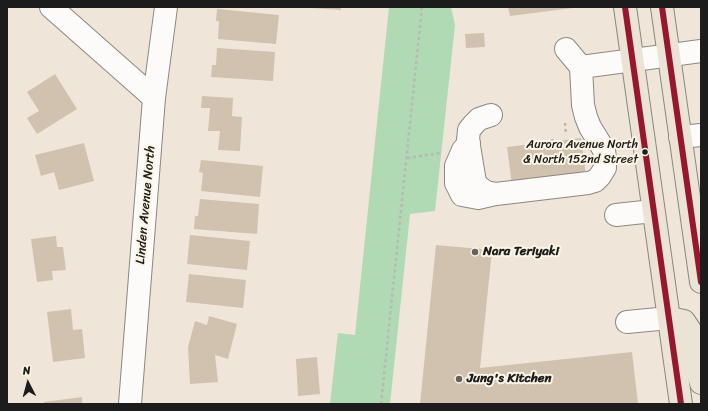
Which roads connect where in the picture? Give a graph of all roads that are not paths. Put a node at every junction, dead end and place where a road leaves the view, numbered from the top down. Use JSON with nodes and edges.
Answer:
{"nodes":[{"id":1,"x":51,"y":7,"type":"edge"},
{"id":2,"x":166,"y":7,"type":"edge"},
{"id":3,"x":625,"y":7,"type":"edge"},
{"id":4,"x":662,"y":7,"type":"edge"},
{"id":5,"x":566,"y":49,"type":"dead end"},
{"id":6,"x":701,"y":51,"type":"edge"},
{"id":7,"x":669,"y":55,"type":"junction"},
{"id":8,"x":631,"y":60,"type":"junction"},
{"id":9,"x":581,"y":67,"type":"junction"},
{"id":10,"x":154,"y":98,"type":"junction"},
{"id":11,"x":491,"y":115,"type":"dead end"},
{"id":12,"x":691,"y":136,"type":"edge"},
{"id":13,"x":653,"y":211,"type":"junction"},
{"id":14,"x":616,"y":215,"type":"dead end"},
{"id":15,"x":700,"y":270,"type":"edge"},
{"id":16,"x":668,"y":318,"type":"junction"},
{"id":17,"x":627,"y":322,"type":"dead end"},
{"id":18,"x":701,"y":383,"type":"edge"},
{"id":19,"x":130,"y":404,"type":"edge"},
{"id":20,"x":681,"y":404,"type":"edge"}],
"edges":[{"from":1,"to":10,"type":"street"},
{"from":2,"to":10,"type":"street","name":"Linden Avenue North"},
{"from":3,"to":8,"type":"main road"},
{"from":4,"to":7,"type":"main road"},
{"from":5,"to":9,"type":"street"},
{"from":6,"to":7,"type":"street"},
{"from":7,"to":8,"type":"street"},
{"from":7,"to":12,"type":"main road"},
{"from":8,"to":9,"type":"street"},
{"from":8,"to":13,"type":"main road"},
{"from":9,"to":11,"type":"street"},
{"from":10,"to":19,"type":"street","name":"Linden Avenue North"},
{"from":12,"to":15,"type":"main road"},
{"from":13,"to":14,"type":"street"},
{"from":13,"to":16,"type":"main road"},
{"from":16,"to":17,"type":"street"},
{"from":16,"to":18,"type":"main road"},
{"from":16,"to":20,"type":"main road"}]}
